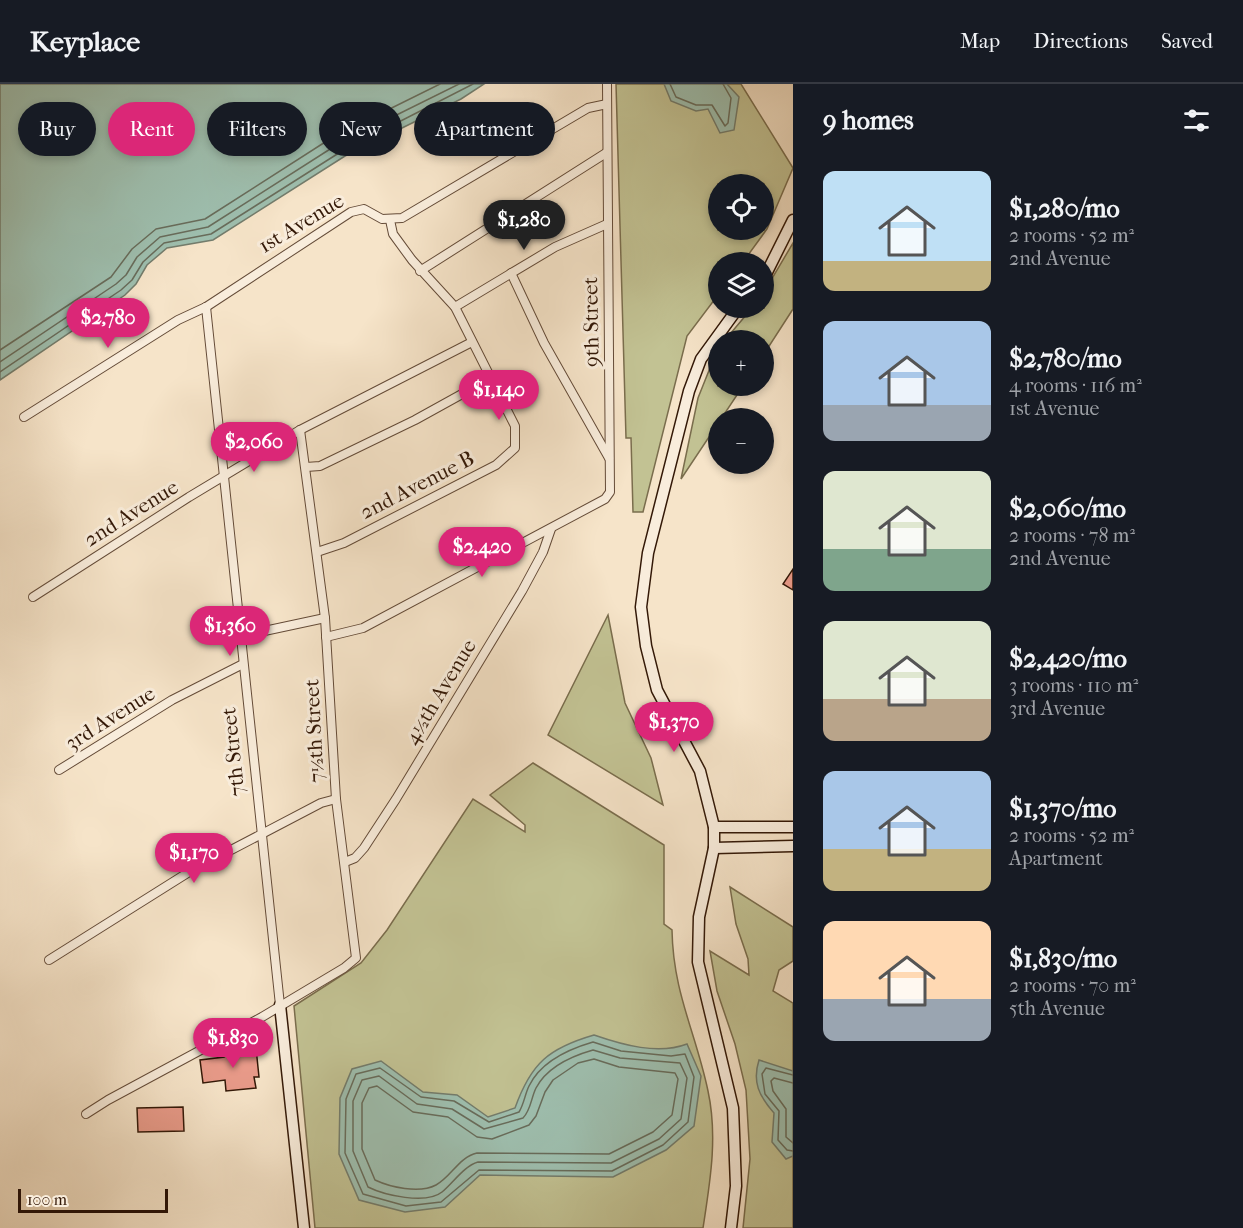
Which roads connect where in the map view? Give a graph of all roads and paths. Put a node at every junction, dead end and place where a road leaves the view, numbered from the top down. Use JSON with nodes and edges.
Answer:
{"nodes":[{"id":1,"x":607,"y":84,"type":"edge"},
{"id":2,"x":607,"y":104,"type":"junction"},
{"id":3,"x":606,"y":153,"type":"junction"},
{"id":4,"x":390,"y":220,"type":"junction"},
{"id":5,"x":793,"y":220,"type":"edge"},
{"id":6,"x":608,"y":224,"type":"junction"},
{"id":7,"x":774,"y":258,"type":"edge"},
{"id":8,"x":420,"y":271,"type":"junction"},
{"id":9,"x":511,"y":273,"type":"junction"},
{"id":10,"x":206,"y":307,"type":"junction"},
{"id":11,"x":455,"y":307,"type":"junction"},
{"id":12,"x":731,"y":318,"type":"edge"},
{"id":13,"x":472,"y":342,"type":"junction"},
{"id":14,"x":492,"y":378,"type":"junction"},
{"id":15,"x":24,"y":417,"type":"dead end"},
{"id":16,"x":300,"y":430,"type":"junction"},
{"id":17,"x":610,"y":462,"type":"junction"},
{"id":18,"x":306,"y":467,"type":"junction"},
{"id":19,"x":224,"y":478,"type":"junction"},
{"id":20,"x":551,"y":529,"type":"junction"},
{"id":21,"x":317,"y":552,"type":"junction"},
{"id":22,"x":33,"y":597,"type":"dead end"},
{"id":23,"x":325,"y":618,"type":"junction"},
{"id":24,"x":326,"y":637,"type":"junction"},
{"id":25,"x":242,"y":638,"type":"junction"},
{"id":26,"x":243,"y":663,"type":"junction"},
{"id":27,"x":59,"y":770,"type":"dead end"},
{"id":28,"x":336,"y":799,"type":"junction"},
{"id":29,"x":714,"y":827,"type":"junction"},
{"id":30,"x":793,"y":827,"type":"edge"},
{"id":31,"x":262,"y":833,"type":"junction"},
{"id":32,"x":793,"y":846,"type":"edge"},
{"id":33,"x":714,"y":848,"type":"junction"},
{"id":34,"x":345,"y":862,"type":"junction"},
{"id":35,"x":49,"y":960,"type":"dead end"},
{"id":36,"x":280,"y":1005,"type":"junction"},
{"id":37,"x":86,"y":1114,"type":"dead end"},
{"id":38,"x":304,"y":1228,"type":"edge"},
{"id":39,"x":731,"y":1228,"type":"edge"}],
"edges":[{"from":1,"to":2,"type":"street","name":"9th Street"},
{"from":2,"to":3,"type":"street","name":"9th Street"},
{"from":2,"to":4,"type":"street"},
{"from":3,"to":6,"type":"street","name":"9th Street"},
{"from":3,"to":8,"type":"street"},
{"from":4,"to":8,"type":"street","name":"2nd Avenue B"},
{"from":4,"to":10,"type":"street","name":"1st Avenue"},
{"from":5,"to":7,"type":"street"},
{"from":6,"to":9,"type":"street"},
{"from":6,"to":17,"type":"street","name":"9th Street"},
{"from":8,"to":11,"type":"street","name":"2nd Avenue B"},
{"from":9,"to":11,"type":"street"},
{"from":9,"to":17,"type":"street"},
{"from":10,"to":15,"type":"street","name":"1st Avenue"},
{"from":10,"to":19,"type":"street","name":"7th Street"},
{"from":11,"to":13,"type":"street","name":"2nd Avenue B"},
{"from":12,"to":29,"type":"street"},
{"from":13,"to":14,"type":"street","name":"2nd Avenue B"},
{"from":13,"to":16,"type":"street","name":"2nd Avenue"},
{"from":14,"to":18,"type":"street"},
{"from":14,"to":21,"type":"street","name":"2nd Avenue B"},
{"from":16,"to":18,"type":"street","name":"7½th Street"},
{"from":16,"to":19,"type":"street","name":"2nd Avenue"},
{"from":17,"to":20,"type":"street","name":"9th Street"},
{"from":18,"to":21,"type":"street","name":"7½th Street"},
{"from":19,"to":22,"type":"street","name":"2nd Avenue"},
{"from":19,"to":25,"type":"street","name":"7th Street"},
{"from":20,"to":24,"type":"street"},
{"from":20,"to":34,"type":"street","name":"4½th Avenue"},
{"from":21,"to":23,"type":"street","name":"7½th Street"},
{"from":23,"to":24,"type":"street","name":"7½th Street"},
{"from":23,"to":25,"type":"street"},
{"from":24,"to":28,"type":"street","name":"7½th Street"},
{"from":25,"to":26,"type":"street","name":"7th Street"},
{"from":26,"to":27,"type":"street","name":"3rd Avenue"},
{"from":26,"to":31,"type":"street","name":"7th Street"},
{"from":28,"to":31,"type":"street"},
{"from":28,"to":34,"type":"street","name":"7½th Street"},
{"from":29,"to":30,"type":"street"},
{"from":29,"to":33,"type":"street"},
{"from":31,"to":35,"type":"street"},
{"from":31,"to":36,"type":"street","name":"7th Street"},
{"from":32,"to":33,"type":"street"},
{"from":33,"to":39,"type":"street"},
{"from":34,"to":36,"type":"street","name":"7½th Street"},
{"from":36,"to":37,"type":"street"},
{"from":36,"to":38,"type":"street","name":"7th Street"}]}
